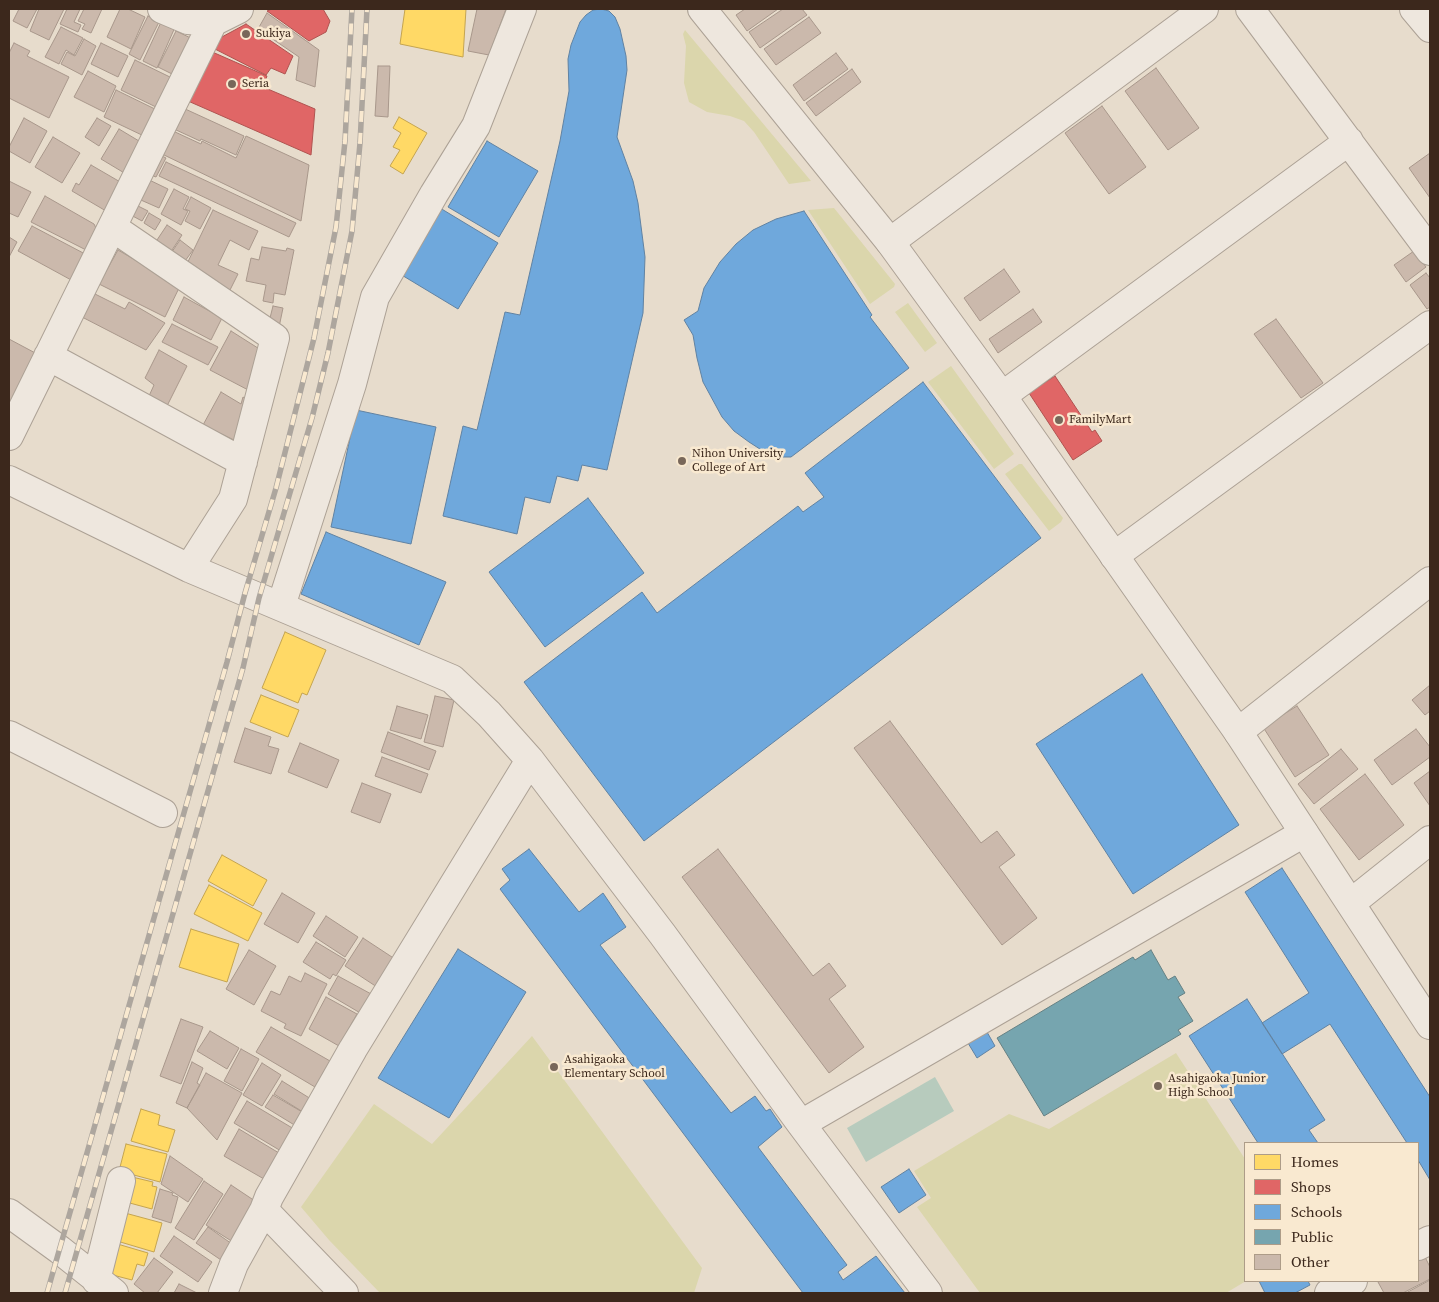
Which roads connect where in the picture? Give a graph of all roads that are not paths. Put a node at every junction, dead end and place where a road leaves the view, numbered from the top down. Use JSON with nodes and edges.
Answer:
{"nodes":[{"id":1,"x":162,"y":9,"type":"edge"},
{"id":2,"x":239,"y":9,"type":"edge"},
{"id":3,"x":522,"y":9,"type":"edge"},
{"id":4,"x":702,"y":9,"type":"edge"},
{"id":5,"x":1204,"y":9,"type":"edge"},
{"id":6,"x":1250,"y":9,"type":"edge"},
{"id":7,"x":1414,"y":9,"type":"edge"},
{"id":8,"x":213,"y":22,"type":"junction"},
{"id":9,"x":1430,"y":28,"type":"edge"},
{"id":10,"x":1349,"y":140,"type":"junction"},
{"id":11,"x":112,"y":227,"type":"junction"},
{"id":12,"x":890,"y":242,"type":"junction"},
{"id":13,"x":1430,"y":251,"type":"edge"},
{"id":14,"x":1430,"y":325,"type":"edge"},
{"id":15,"x":48,"y":356,"type":"junction"},
{"id":16,"x":1002,"y":396,"type":"junction"},
{"id":17,"x":9,"y":436,"type":"edge"},
{"id":18,"x":243,"y":462,"type":"junction"},
{"id":19,"x":9,"y":480,"type":"edge"},
{"id":20,"x":1114,"y":556,"type":"junction"},
{"id":21,"x":189,"y":568,"type":"junction"},
{"id":22,"x":1430,"y":581,"type":"edge"},
{"id":23,"x":282,"y":606,"type":"junction"},
{"id":24,"x":1238,"y":732,"type":"junction"},
{"id":25,"x":9,"y":735,"type":"edge"},
{"id":26,"x":530,"y":760,"type":"junction"},
{"id":27,"x":163,"y":813,"type":"dead end"},
{"id":28,"x":1304,"y":833,"type":"junction"},
{"id":29,"x":1430,"y":840,"type":"edge"},
{"id":30,"x":1351,"y":903,"type":"junction"},
{"id":31,"x":1430,"y":1025,"type":"edge"},
{"id":32,"x":801,"y":1124,"type":"junction"},
{"id":33,"x":121,"y":1180,"type":"dead end"},
{"id":34,"x":264,"y":1210,"type":"junction"},
{"id":35,"x":9,"y":1213,"type":"edge"},
{"id":36,"x":1350,"y":1282,"type":"edge"},
{"id":37,"x":1361,"y":1282,"type":"edge"},
{"id":38,"x":105,"y":1286,"type":"edge"},
{"id":39,"x":223,"y":1293,"type":"edge"},
{"id":40,"x":344,"y":1293,"type":"edge"},
{"id":41,"x":928,"y":1293,"type":"edge"},
{"id":42,"x":1329,"y":1293,"type":"edge"},
{"id":43,"x":1368,"y":1293,"type":"edge"}],
"edges":[{"from":1,"to":8,"type":"street"},
{"from":2,"to":8,"type":"street"},
{"from":3,"to":23,"type":"street"},
{"from":4,"to":12,"type":"street"},
{"from":5,"to":12,"type":"street"},
{"from":6,"to":10,"type":"street"},
{"from":7,"to":9,"type":"street"},
{"from":8,"to":11,"type":"street"},
{"from":10,"to":13,"type":"street"},
{"from":10,"to":16,"type":"street"},
{"from":11,"to":15,"type":"street"},
{"from":11,"to":18,"type":"street"},
{"from":12,"to":16,"type":"street"},
{"from":14,"to":20,"type":"street"},
{"from":15,"to":17,"type":"street"},
{"from":15,"to":18,"type":"street"},
{"from":16,"to":20,"type":"street"},
{"from":18,"to":21,"type":"street"},
{"from":19,"to":21,"type":"street"},
{"from":20,"to":24,"type":"street"},
{"from":21,"to":23,"type":"street"},
{"from":22,"to":24,"type":"street"},
{"from":23,"to":26,"type":"street"},
{"from":24,"to":28,"type":"street"},
{"from":25,"to":27,"type":"street"},
{"from":26,"to":32,"type":"street"},
{"from":26,"to":34,"type":"street"},
{"from":28,"to":30,"type":"street"},
{"from":28,"to":32,"type":"street"},
{"from":29,"to":30,"type":"street"},
{"from":30,"to":31,"type":"street"},
{"from":32,"to":41,"type":"street"},
{"from":33,"to":38,"type":"street"},
{"from":34,"to":39,"type":"street"},
{"from":34,"to":40,"type":"street"},
{"from":35,"to":38,"type":"street"},
{"from":36,"to":42,"type":"street"},
{"from":37,"to":43,"type":"street"}]}
